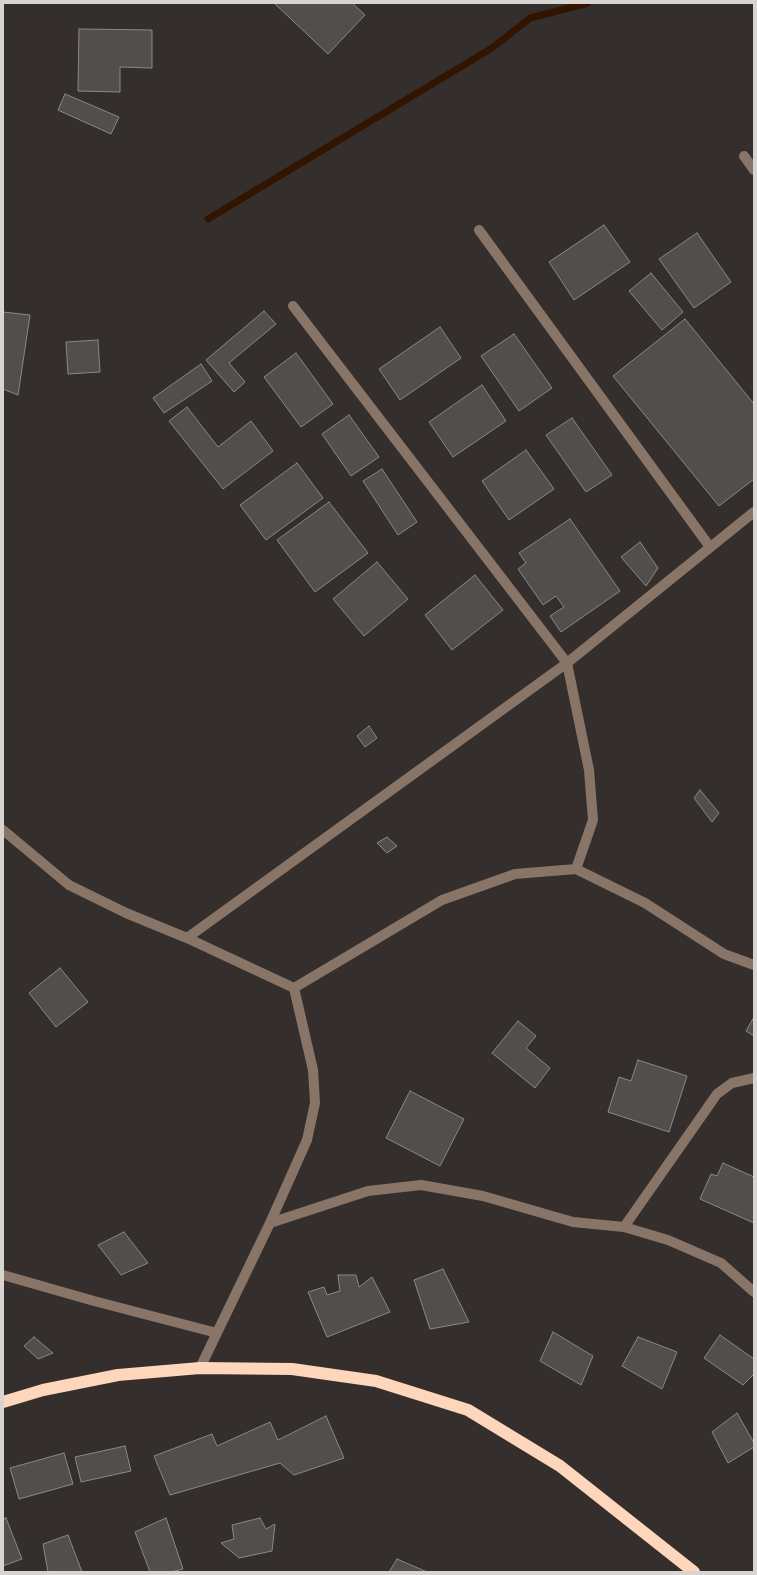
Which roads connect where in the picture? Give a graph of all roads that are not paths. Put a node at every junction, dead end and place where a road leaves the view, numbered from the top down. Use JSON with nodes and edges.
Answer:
{"nodes":[{"id":1,"x":744,"y":156,"type":"dead end"},
{"id":2,"x":754,"y":170,"type":"edge"},
{"id":3,"x":479,"y":230,"type":"dead end"},
{"id":4,"x":293,"y":306,"type":"dead end"},
{"id":5,"x":754,"y":512,"type":"edge"},
{"id":6,"x":710,"y":547,"type":"junction"},
{"id":7,"x":567,"y":663,"type":"junction"},
{"id":8,"x":3,"y":830,"type":"edge"},
{"id":9,"x":576,"y":869,"type":"junction"},
{"id":10,"x":186,"y":938,"type":"junction"},
{"id":11,"x":754,"y":965,"type":"edge"},
{"id":12,"x":294,"y":988,"type":"junction"},
{"id":13,"x":754,"y":1078,"type":"edge"},
{"id":14,"x":270,"y":1223,"type":"junction"},
{"id":15,"x":624,"y":1227,"type":"junction"},
{"id":16,"x":3,"y":1275,"type":"edge"},
{"id":17,"x":754,"y":1292,"type":"edge"},
{"id":18,"x":216,"y":1333,"type":"junction"},
{"id":19,"x":200,"y":1368,"type":"junction"},
{"id":20,"x":3,"y":1402,"type":"edge"},
{"id":21,"x":694,"y":1572,"type":"edge"}],
"edges":[{"from":1,"to":2,"type":"street"},
{"from":3,"to":6,"type":"street"},
{"from":4,"to":7,"type":"street"},
{"from":5,"to":6,"type":"street"},
{"from":6,"to":7,"type":"street"},
{"from":7,"to":9,"type":"street"},
{"from":7,"to":10,"type":"street"},
{"from":8,"to":10,"type":"street"},
{"from":9,"to":11,"type":"street"},
{"from":9,"to":12,"type":"street"},
{"from":10,"to":12,"type":"street"},
{"from":12,"to":14,"type":"street"},
{"from":13,"to":15,"type":"street"},
{"from":14,"to":15,"type":"street"},
{"from":14,"to":18,"type":"street"},
{"from":15,"to":17,"type":"street"},
{"from":16,"to":18,"type":"street"},
{"from":18,"to":19,"type":"street"},
{"from":19,"to":20,"type":"highway"},
{"from":19,"to":21,"type":"highway"}]}
